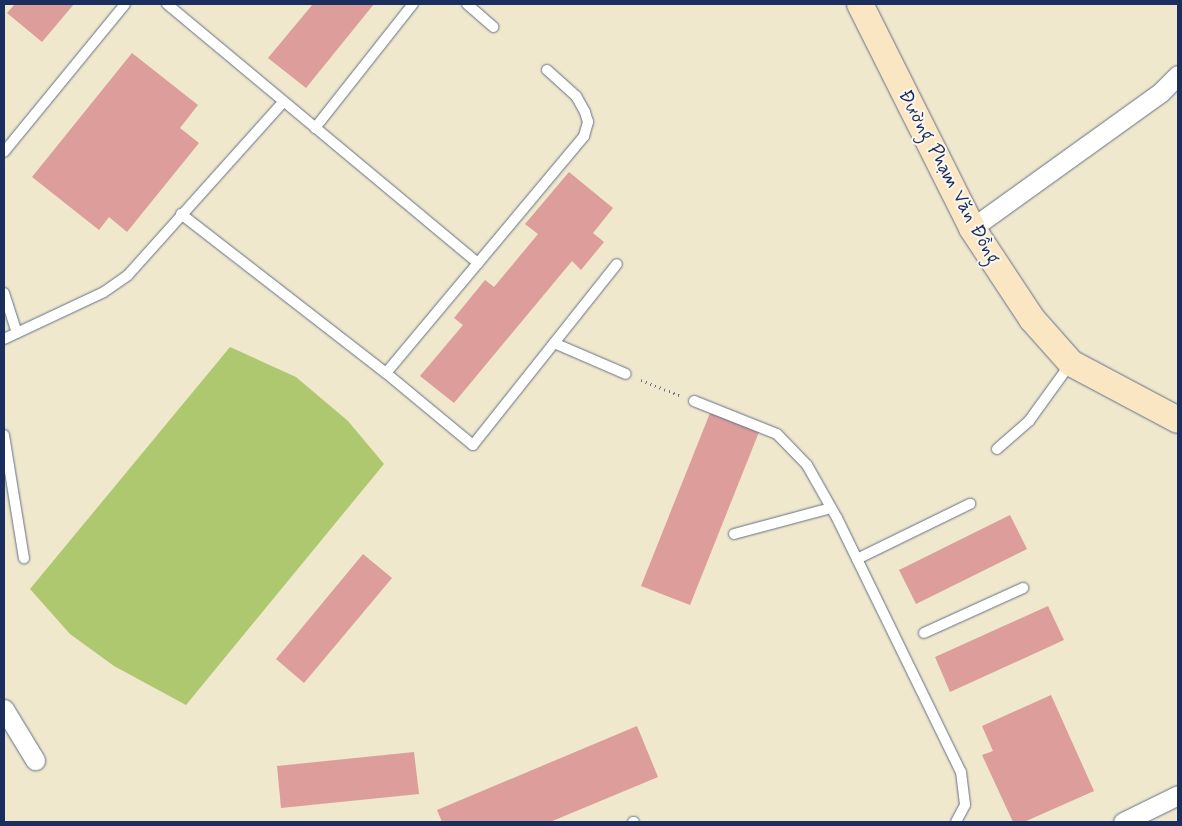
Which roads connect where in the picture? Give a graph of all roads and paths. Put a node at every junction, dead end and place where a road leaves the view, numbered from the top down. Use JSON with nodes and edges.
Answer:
{"nodes":[{"id":1,"x":125,"y":4,"type":"edge"},
{"id":2,"x":167,"y":4,"type":"edge"},
{"id":3,"x":413,"y":4,"type":"edge"},
{"id":4,"x":467,"y":4,"type":"edge"},
{"id":5,"x":860,"y":4,"type":"edge"},
{"id":6,"x":493,"y":28,"type":"dead end"},
{"id":7,"x":547,"y":70,"type":"dead end"},
{"id":8,"x":1178,"y":75,"type":"edge"},
{"id":9,"x":283,"y":102,"type":"junction"},
{"id":10,"x":315,"y":128,"type":"junction"},
{"id":11,"x":4,"y":152,"type":"edge"},
{"id":12,"x":181,"y":214,"type":"junction"},
{"id":13,"x":972,"y":228,"type":"junction"},
{"id":14,"x":478,"y":263,"type":"junction"},
{"id":15,"x":617,"y":264,"type":"dead end"},
{"id":16,"x":4,"y":293,"type":"edge"},
{"id":17,"x":17,"y":332,"type":"junction"},
{"id":18,"x":4,"y":339,"type":"edge"},
{"id":19,"x":554,"y":343,"type":"junction"},
{"id":20,"x":1071,"y":363,"type":"junction"},
{"id":21,"x":386,"y":373,"type":"junction"},
{"id":22,"x":626,"y":374,"type":"joint"},
{"id":23,"x":694,"y":401,"type":"joint"},
{"id":24,"x":1178,"y":420,"type":"edge"},
{"id":25,"x":4,"y":435,"type":"edge"},
{"id":26,"x":997,"y":449,"type":"dead end"},
{"id":27,"x":970,"y":504,"type":"dead end"},
{"id":28,"x":831,"y":508,"type":"junction"},
{"id":29,"x":734,"y":534,"type":"dead end"},
{"id":30,"x":24,"y":558,"type":"dead end"},
{"id":31,"x":857,"y":559,"type":"junction"},
{"id":32,"x":1023,"y":588,"type":"dead end"},
{"id":33,"x":924,"y":633,"type":"dead end"},
{"id":34,"x":4,"y":709,"type":"edge"},
{"id":35,"x":34,"y":760,"type":"dead end"},
{"id":36,"x":1178,"y":795,"type":"edge"},
{"id":37,"x":1132,"y":820,"type":"edge"},
{"id":38,"x":956,"y":822,"type":"edge"}],
"edges":[{"from":1,"to":11,"type":"lane"},
{"from":2,"to":9,"type":"lane"},
{"from":3,"to":10,"type":"lane"},
{"from":4,"to":6,"type":"lane"},
{"from":5,"to":13,"type":"street","name":"Đường Phạm Văn Đồng"},
{"from":7,"to":14,"type":"lane"},
{"from":8,"to":13,"type":"street"},
{"from":9,"to":10,"type":"lane"},
{"from":9,"to":12,"type":"lane"},
{"from":10,"to":14,"type":"lane"},
{"from":12,"to":17,"type":"lane"},
{"from":12,"to":21,"type":"lane"},
{"from":13,"to":20,"type":"street","name":"Đường Phạm Văn Đồng"},
{"from":14,"to":21,"type":"lane"},
{"from":15,"to":19,"type":"lane"},
{"from":16,"to":17,"type":"lane"},
{"from":17,"to":18,"type":"lane"},
{"from":19,"to":21,"type":"lane"},
{"from":19,"to":22,"type":"lane"},
{"from":20,"to":24,"type":"street","name":"Đường Phạm Văn Đồng"},
{"from":20,"to":26,"type":"lane"},
{"from":22,"to":23,"type":"path"},
{"from":23,"to":28,"type":"lane"},
{"from":25,"to":30,"type":"lane"},
{"from":27,"to":31,"type":"lane"},
{"from":28,"to":29,"type":"lane"},
{"from":28,"to":31,"type":"lane"},
{"from":31,"to":38,"type":"lane"},
{"from":32,"to":33,"type":"lane"},
{"from":34,"to":35,"type":"street"},
{"from":36,"to":37,"type":"street"}]}
